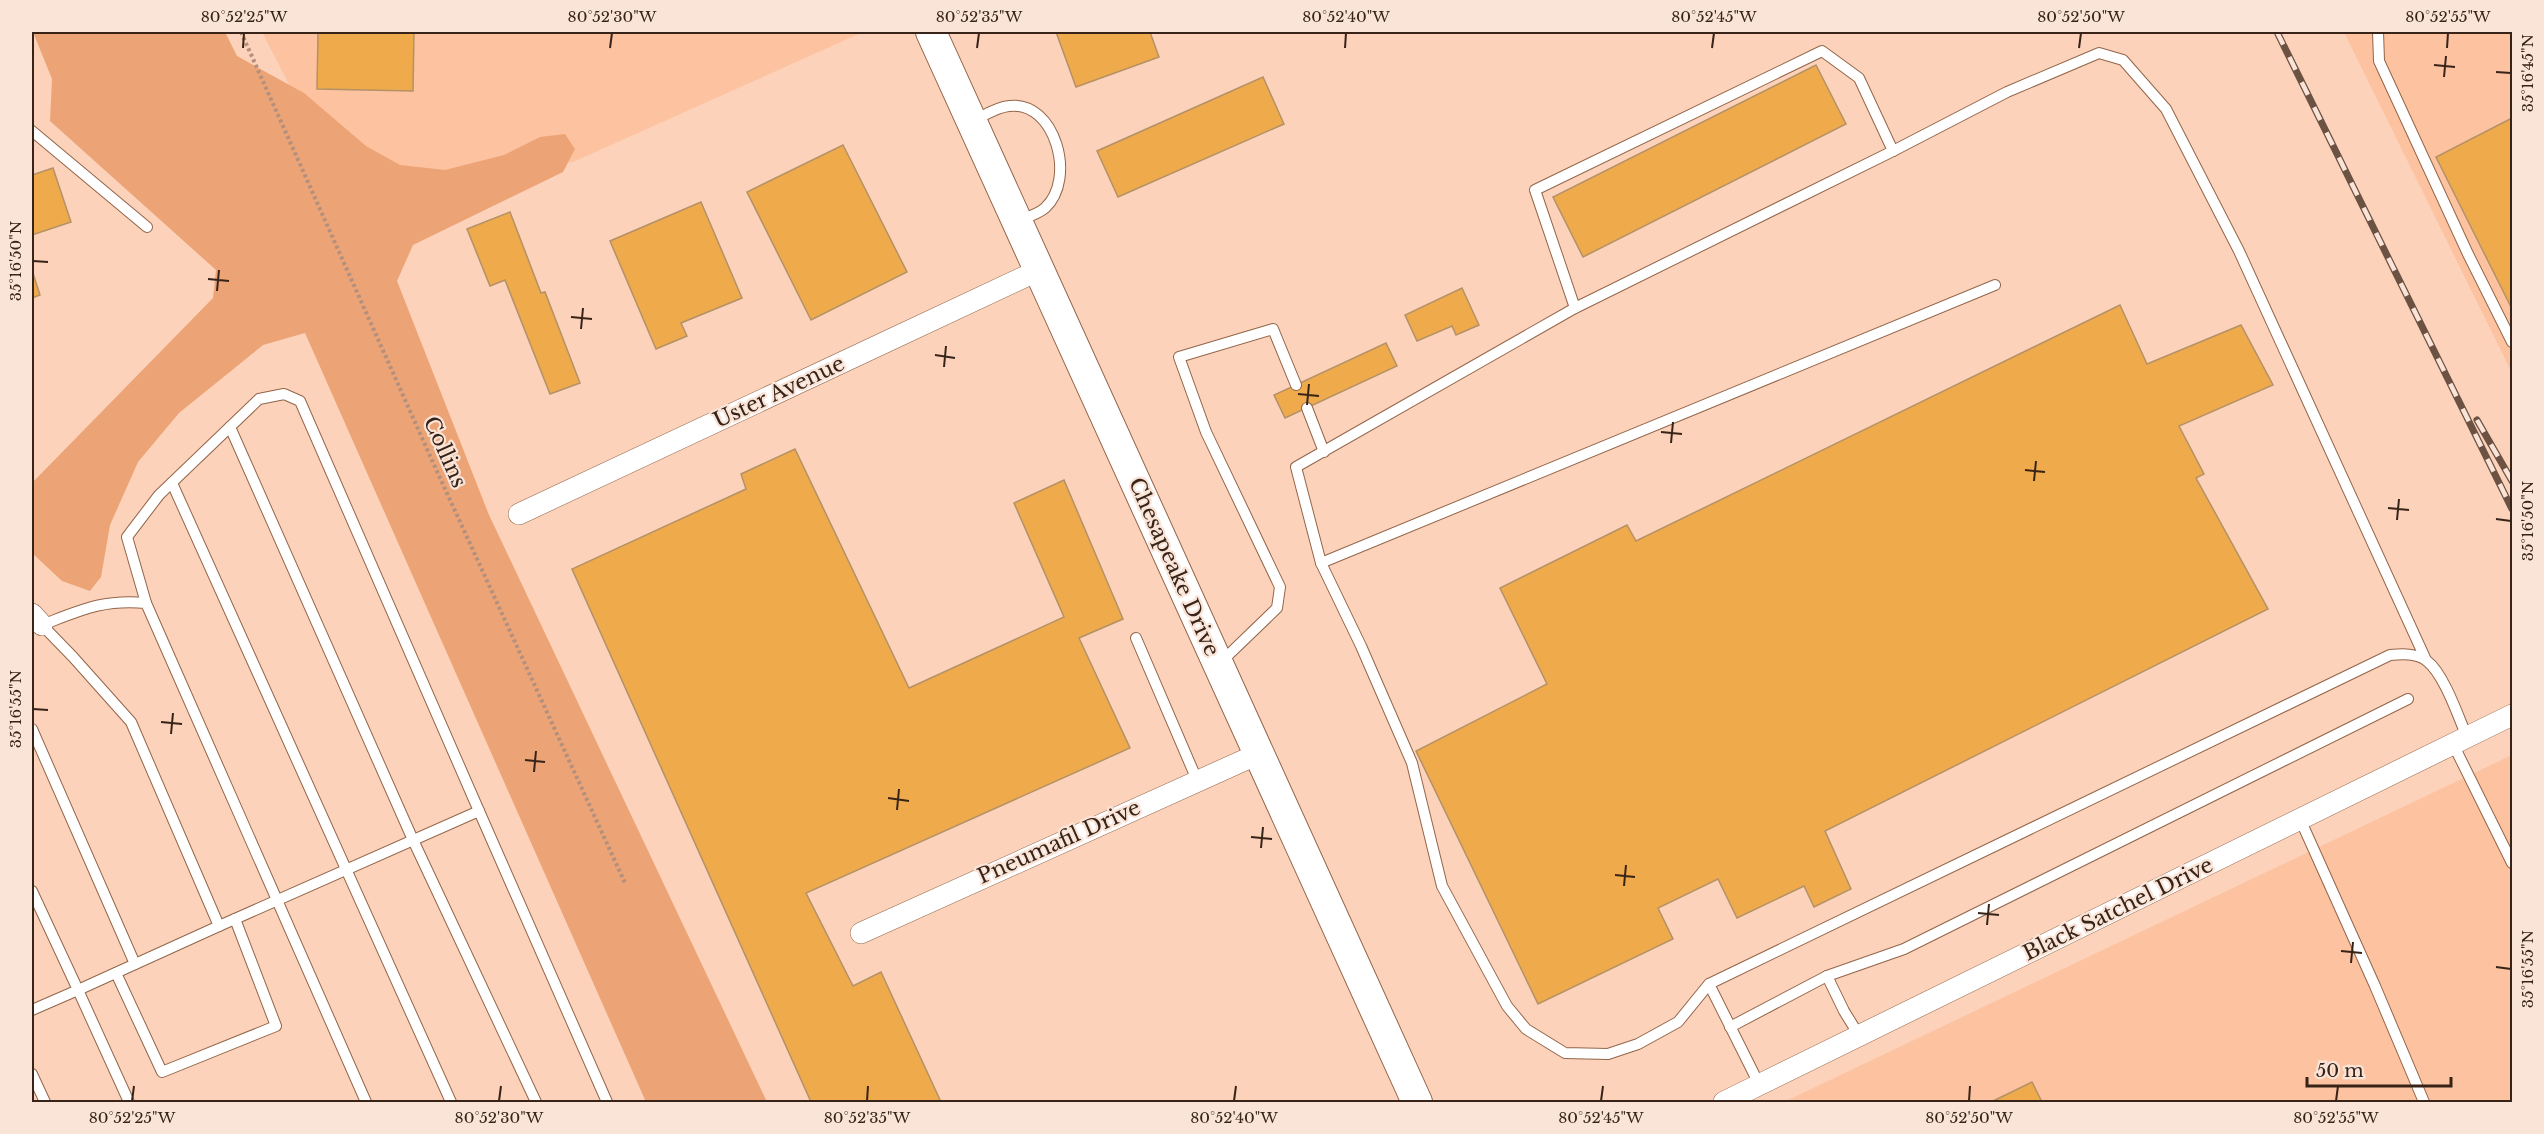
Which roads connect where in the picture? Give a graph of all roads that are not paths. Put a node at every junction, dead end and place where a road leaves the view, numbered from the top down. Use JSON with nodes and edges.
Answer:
{"nodes":[{"id":1,"x":2378,"y":32,"type":"edge"},
{"id":2,"x":935,"y":35,"type":"edge"},
{"id":3,"x":972,"y":122,"type":"junction"},
{"id":4,"x":32,"y":131,"type":"edge"},
{"id":5,"x":1893,"y":151,"type":"junction"},
{"id":6,"x":1017,"y":222,"type":"junction"},
{"id":7,"x":147,"y":227,"type":"dead end"},
{"id":8,"x":1039,"y":270,"type":"junction"},
{"id":9,"x":1995,"y":285,"type":"dead end"},
{"id":10,"x":1575,"y":308,"type":"junction"},
{"id":11,"x":2512,"y":342,"type":"edge"},
{"id":12,"x":1296,"y":385,"type":"dead end"},
{"id":13,"x":1307,"y":408,"type":"dead end"},
{"id":14,"x":230,"y":427,"type":"junction"},
{"id":15,"x":1324,"y":452,"type":"junction"},
{"id":16,"x":171,"y":483,"type":"junction"},
{"id":17,"x":519,"y":514,"type":"dead end"},
{"id":18,"x":1321,"y":563,"type":"junction"},
{"id":19,"x":146,"y":603,"type":"junction"},
{"id":20,"x":37,"y":620,"type":"edge"},
{"id":21,"x":1136,"y":638,"type":"dead end"},
{"id":22,"x":2426,"y":660,"type":"junction"},
{"id":23,"x":1218,"y":665,"type":"junction"},
{"id":24,"x":2408,"y":699,"type":"dead end"},
{"id":25,"x":2512,"y":715,"type":"edge"},
{"id":26,"x":32,"y":729,"type":"edge"},
{"id":27,"x":2460,"y":740,"type":"junction"},
{"id":28,"x":1258,"y":754,"type":"junction"},
{"id":29,"x":1197,"y":780,"type":"junction"},
{"id":30,"x":479,"y":812,"type":"junction"},
{"id":31,"x":2300,"y":819,"type":"junction"},
{"id":32,"x":413,"y":840,"type":"junction"},
{"id":33,"x":2512,"y":863,"type":"edge"},
{"id":34,"x":346,"y":870,"type":"junction"},
{"id":35,"x":32,"y":891,"type":"edge"},
{"id":36,"x":277,"y":900,"type":"junction"},
{"id":37,"x":235,"y":919,"type":"junction"},
{"id":38,"x":219,"y":926,"type":"junction"},
{"id":39,"x":861,"y":933,"type":"dead end"},
{"id":40,"x":135,"y":964,"type":"junction"},
{"id":41,"x":116,"y":973,"type":"junction"},
{"id":42,"x":1827,"y":976,"type":"junction"},
{"id":43,"x":1708,"y":984,"type":"junction"},
{"id":44,"x":78,"y":990,"type":"junction"},
{"id":45,"x":32,"y":1010,"type":"edge"},
{"id":46,"x":1730,"y":1027,"type":"junction"},
{"id":47,"x":1860,"y":1037,"type":"junction"},
{"id":48,"x":32,"y":1074,"type":"edge"},
{"id":49,"x":1760,"y":1086,"type":"junction"},
{"id":50,"x":45,"y":1102,"type":"edge"},
{"id":51,"x":129,"y":1102,"type":"edge"},
{"id":52,"x":366,"y":1102,"type":"edge"},
{"id":53,"x":451,"y":1102,"type":"edge"},
{"id":54,"x":536,"y":1102,"type":"edge"},
{"id":55,"x":607,"y":1102,"type":"edge"},
{"id":56,"x":1416,"y":1102,"type":"edge"},
{"id":57,"x":1724,"y":1102,"type":"edge"},
{"id":58,"x":2424,"y":1102,"type":"edge"}],
"edges":[{"from":1,"to":11,"type":"lane"},
{"from":2,"to":3,"type":"street","name":"Chesapeake Drive"},
{"from":3,"to":6,"type":"street","name":"Chesapeake Drive"},
{"from":3,"to":6,"type":"lane"},
{"from":4,"to":7,"type":"lane"},
{"from":5,"to":10,"type":"lane"},
{"from":5,"to":10,"type":"lane"},
{"from":5,"to":22,"type":"lane"},
{"from":6,"to":8,"type":"street","name":"Chesapeake Drive"},
{"from":8,"to":17,"type":"street","name":"Uster Avenue"},
{"from":8,"to":23,"type":"street","name":"Chesapeake Drive"},
{"from":9,"to":18,"type":"lane"},
{"from":10,"to":15,"type":"lane"},
{"from":12,"to":23,"type":"lane"},
{"from":13,"to":15,"type":"lane"},
{"from":14,"to":16,"type":"lane"},
{"from":14,"to":30,"type":"lane"},
{"from":14,"to":32,"type":"lane"},
{"from":15,"to":18,"type":"lane"},
{"from":16,"to":19,"type":"lane"},
{"from":16,"to":34,"type":"lane"},
{"from":18,"to":43,"type":"lane"},
{"from":19,"to":20,"type":"lane"},
{"from":19,"to":36,"type":"lane"},
{"from":20,"to":38,"type":"lane"},
{"from":21,"to":29,"type":"lane"},
{"from":22,"to":27,"type":"lane"},
{"from":22,"to":43,"type":"lane"},
{"from":23,"to":28,"type":"street","name":"Chesapeake Drive"},
{"from":24,"to":42,"type":"lane"},
{"from":25,"to":27,"type":"street","name":"Black Satchel Drive"},
{"from":26,"to":40,"type":"lane"},
{"from":27,"to":31,"type":"street","name":"Black Satchel Drive"},
{"from":27,"to":33,"type":"lane"},
{"from":28,"to":29,"type":"street","name":"Pneumafil Drive"},
{"from":28,"to":56,"type":"street","name":"Chesapeake Drive"},
{"from":29,"to":39,"type":"street","name":"Pneumafil Drive"},
{"from":30,"to":32,"type":"lane"},
{"from":30,"to":55,"type":"lane"},
{"from":31,"to":47,"type":"street","name":"Black Satchel Drive"},
{"from":31,"to":58,"type":"lane"},
{"from":32,"to":34,"type":"lane"},
{"from":32,"to":54,"type":"lane"},
{"from":34,"to":36,"type":"lane"},
{"from":34,"to":53,"type":"lane"},
{"from":35,"to":44,"type":"lane"},
{"from":36,"to":37,"type":"lane"},
{"from":36,"to":52,"type":"lane"},
{"from":37,"to":38,"type":"lane"},
{"from":37,"to":41,"type":"lane"},
{"from":38,"to":40,"type":"lane"},
{"from":40,"to":41,"type":"lane"},
{"from":41,"to":44,"type":"lane"},
{"from":42,"to":46,"type":"lane"},
{"from":42,"to":47,"type":"lane"},
{"from":43,"to":46,"type":"lane"},
{"from":44,"to":45,"type":"lane"},
{"from":44,"to":51,"type":"lane"},
{"from":46,"to":49,"type":"lane"},
{"from":47,"to":49,"type":"street","name":"Black Satchel Drive"},
{"from":48,"to":50,"type":"lane"},
{"from":49,"to":57,"type":"street","name":"Black Satchel Drive"}]}
